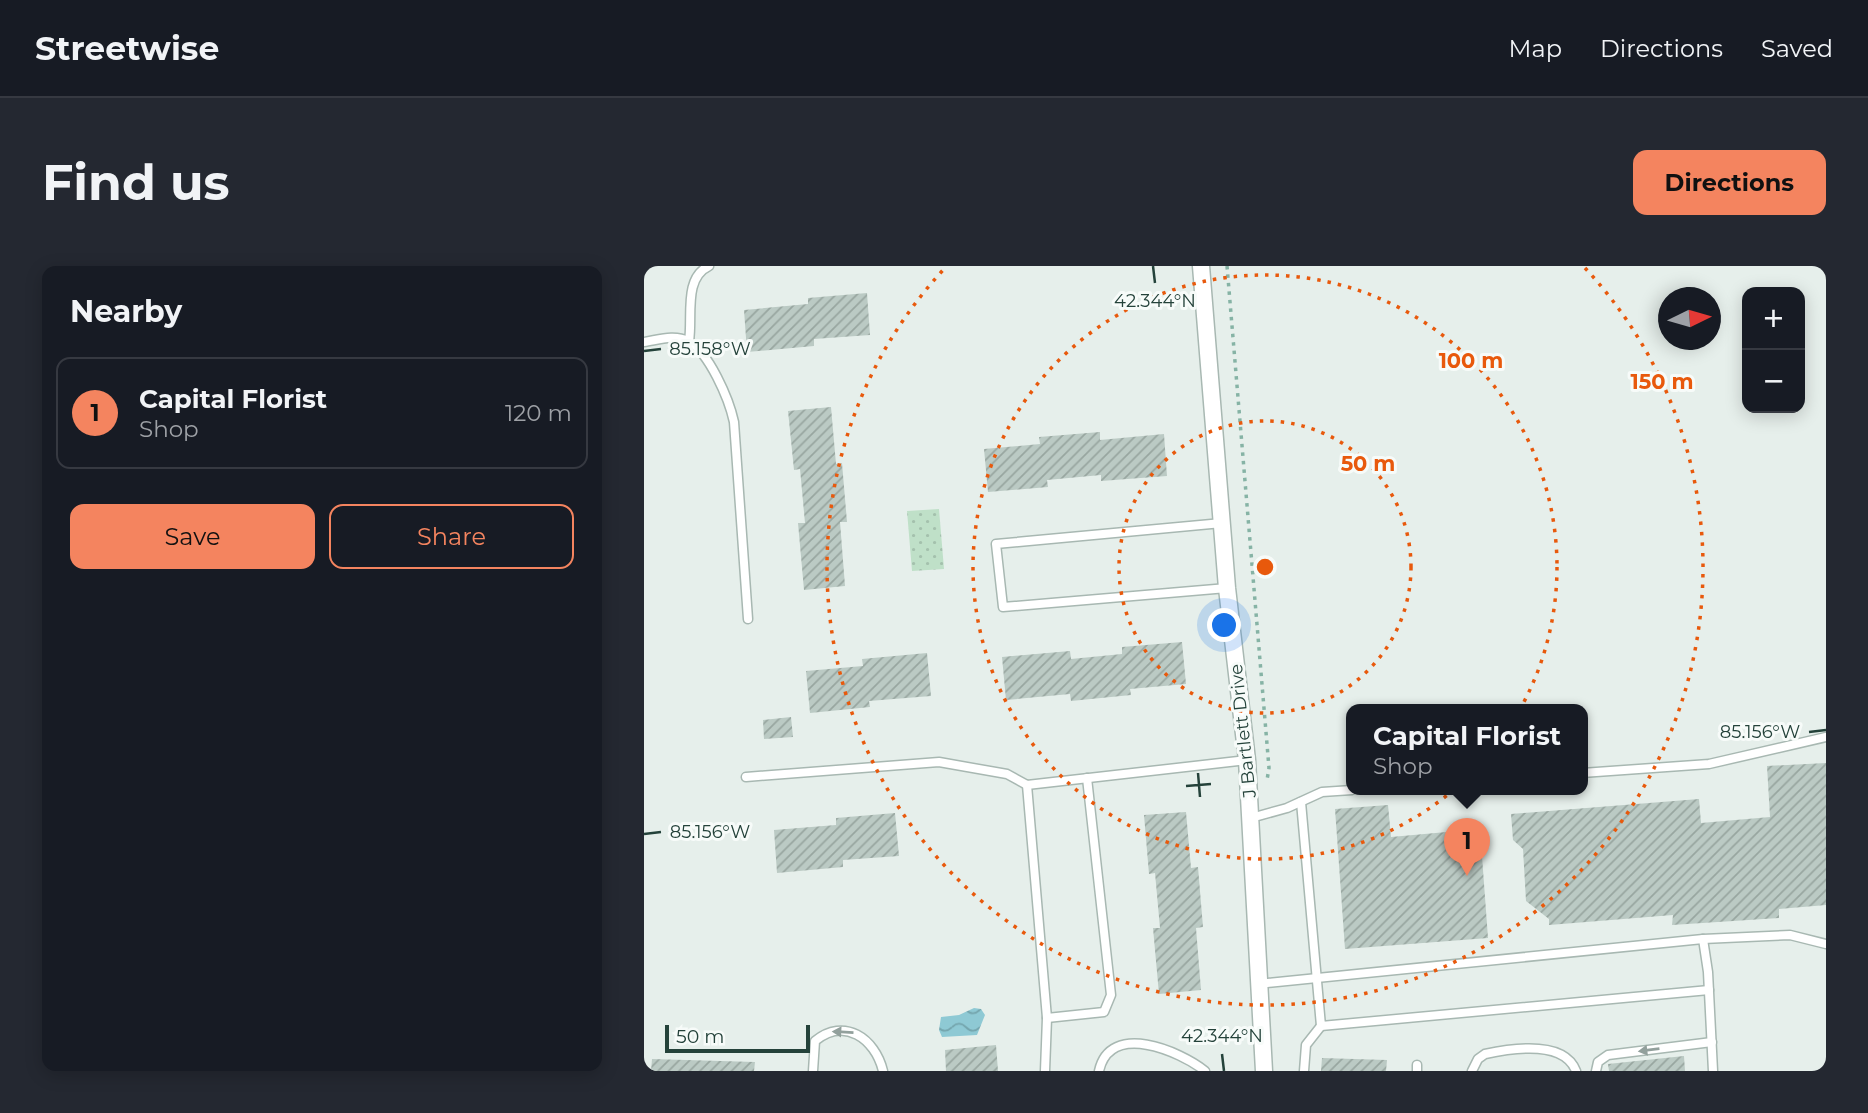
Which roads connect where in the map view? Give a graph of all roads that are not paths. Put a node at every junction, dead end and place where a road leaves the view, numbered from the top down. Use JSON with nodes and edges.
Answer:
{"nodes":[{"id":1,"x":709,"y":266,"type":"edge"},
{"id":2,"x":1201,"y":266,"type":"edge"},
{"id":3,"x":689,"y":341,"type":"junction"},
{"id":4,"x":644,"y":342,"type":"edge"},
{"id":5,"x":1222,"y":523,"type":"junction"},
{"id":6,"x":1227,"y":588,"type":"junction"},
{"id":7,"x":748,"y":618,"type":"dead end"},
{"id":8,"x":1826,"y":737,"type":"edge"},
{"id":9,"x":1247,"y":760,"type":"junction"},
{"id":10,"x":1588,"y":773,"type":"edge"},
{"id":11,"x":746,"y":777,"type":"dead end"},
{"id":12,"x":1087,"y":778,"type":"junction"},
{"id":13,"x":1027,"y":785,"type":"junction"},
{"id":14,"x":1346,"y":790,"type":"edge"},
{"id":15,"x":1301,"y":802,"type":"junction"},
{"id":16,"x":1251,"y":818,"type":"junction"},
{"id":17,"x":1703,"y":939,"type":"junction"},
{"id":18,"x":1826,"y":944,"type":"edge"},
{"id":19,"x":1316,"y":978,"type":"junction"},
{"id":20,"x":1258,"y":984,"type":"junction"},
{"id":21,"x":1709,"y":989,"type":"junction"},
{"id":22,"x":1047,"y":1018,"type":"junction"},
{"id":23,"x":1321,"y":1026,"type":"junction"},
{"id":24,"x":1712,"y":1042,"type":"junction"},
{"id":25,"x":813,"y":1071,"type":"edge"},
{"id":26,"x":883,"y":1071,"type":"edge"},
{"id":27,"x":1045,"y":1071,"type":"edge"},
{"id":28,"x":1099,"y":1071,"type":"edge"},
{"id":29,"x":1205,"y":1071,"type":"edge"},
{"id":30,"x":1264,"y":1071,"type":"edge"},
{"id":31,"x":1304,"y":1071,"type":"edge"},
{"id":32,"x":1472,"y":1071,"type":"edge"},
{"id":33,"x":1576,"y":1071,"type":"edge"},
{"id":34,"x":1595,"y":1071,"type":"edge"},
{"id":35,"x":1713,"y":1071,"type":"edge"}],
"edges":[{"from":1,"to":3,"type":"lane"},
{"from":2,"to":5,"type":"street","name":"J Bartlett Drive"},
{"from":3,"to":4,"type":"lane"},
{"from":3,"to":7,"type":"lane"},
{"from":5,"to":6,"type":"street","name":"J Bartlett Drive"},
{"from":5,"to":6,"type":"lane"},
{"from":6,"to":9,"type":"street","name":"J Bartlett Drive"},
{"from":8,"to":10,"type":"lane"},
{"from":9,"to":12,"type":"lane"},
{"from":9,"to":16,"type":"street","name":"J Bartlett Drive"},
{"from":11,"to":13,"type":"lane"},
{"from":12,"to":13,"type":"lane"},
{"from":12,"to":22,"type":"lane"},
{"from":13,"to":22,"type":"lane"},
{"from":14,"to":15,"type":"lane"},
{"from":15,"to":16,"type":"lane"},
{"from":15,"to":19,"type":"lane"},
{"from":16,"to":20,"type":"street","name":"J Bartlett Drive"},
{"from":17,"to":18,"type":"lane"},
{"from":17,"to":19,"type":"lane"},
{"from":17,"to":21,"type":"lane"},
{"from":19,"to":20,"type":"lane"},
{"from":19,"to":23,"type":"lane"},
{"from":20,"to":30,"type":"street","name":"J Bartlett Drive"},
{"from":21,"to":23,"type":"lane"},
{"from":21,"to":24,"type":"lane"},
{"from":22,"to":27,"type":"lane"},
{"from":23,"to":31,"type":"lane"},
{"from":24,"to":34,"type":"lane","one_way":true},
{"from":24,"to":35,"type":"lane"},
{"from":26,"to":25,"type":"lane","one_way":true},
{"from":28,"to":29,"type":"lane"},
{"from":32,"to":33,"type":"lane"}]}
